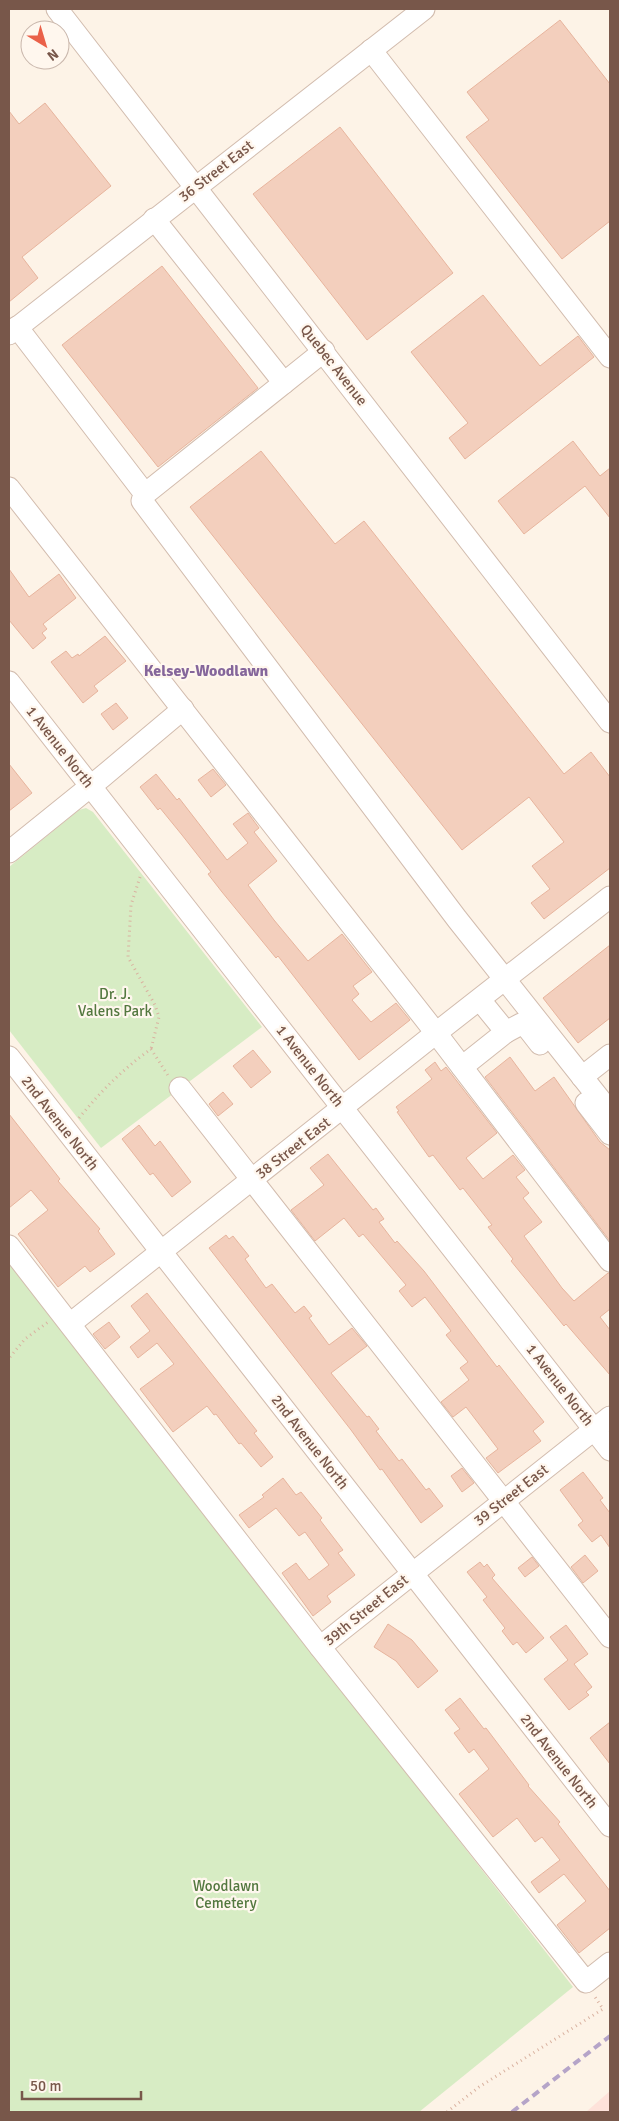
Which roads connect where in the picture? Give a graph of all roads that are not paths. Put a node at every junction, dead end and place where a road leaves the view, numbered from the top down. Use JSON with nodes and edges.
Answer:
{"nodes":[{"id":1,"x":57,"y":9,"type":"edge"},
{"id":2,"x":424,"y":9,"type":"edge"},
{"id":3,"x":371,"y":50,"type":"junction"},
{"id":4,"x":196,"y":186,"type":"junction"},
{"id":5,"x":154,"y":219,"type":"junction"},
{"id":6,"x":13,"y":331,"type":"edge"},
{"id":7,"x":324,"y":351,"type":"junction"},
{"id":8,"x":610,"y":357,"type":"edge"},
{"id":9,"x":284,"y":383,"type":"junction"},
{"id":10,"x":9,"y":488,"type":"edge"},
{"id":11,"x":142,"y":501,"type":"dead end"},
{"id":12,"x":9,"y":682,"type":"edge"},
{"id":13,"x":603,"y":698,"type":"edge"},
{"id":14,"x":183,"y":709,"type":"junction"},
{"id":15,"x":610,"y":722,"type":"edge"},
{"id":16,"x":92,"y":786,"type":"junction"},
{"id":17,"x":9,"y":852,"type":"edge"},
{"id":18,"x":610,"y":898,"type":"edge"},
{"id":19,"x":504,"y":981,"type":"junction"},
{"id":20,"x":480,"y":1000,"type":"junction"},
{"id":21,"x":506,"y":1032,"type":"junction"},
{"id":22,"x":436,"y":1033,"type":"junction"},
{"id":23,"x":610,"y":1055,"type":"edge"},
{"id":24,"x":9,"y":1057,"type":"edge"},
{"id":25,"x":462,"y":1067,"type":"junction"},
{"id":26,"x":582,"y":1076,"type":"junction"},
{"id":27,"x":180,"y":1088,"type":"road end"},
{"id":28,"x":343,"y":1108,"type":"junction"},
{"id":29,"x":610,"y":1112,"type":"edge"},
{"id":30,"x":610,"y":1134,"type":"edge"},
{"id":31,"x":252,"y":1180,"type":"junction"},
{"id":32,"x":9,"y":1246,"type":"edge"},
{"id":33,"x":161,"y":1252,"type":"junction"},
{"id":34,"x":610,"y":1261,"type":"edge"},
{"id":35,"x":66,"y":1318,"type":"junction"},
{"id":36,"x":603,"y":1424,"type":"edge"},
{"id":37,"x":610,"y":1450,"type":"edge"},
{"id":38,"x":503,"y":1501,"type":"junction"},
{"id":39,"x":412,"y":1572,"type":"junction"},
{"id":40,"x":610,"y":1638,"type":"edge"},
{"id":41,"x":320,"y":1647,"type":"junction"},
{"id":42,"x":610,"y":1826,"type":"edge"},
{"id":43,"x":610,"y":1963,"type":"edge"}],
"edges":[{"from":1,"to":4,"type":"street","name":"Quebec Avenue"},
{"from":2,"to":3,"type":"street","name":"36 Street East"},
{"from":3,"to":4,"type":"street","name":"36 Street East"},
{"from":3,"to":8,"type":"street"},
{"from":4,"to":5,"type":"street","name":"36 Street East"},
{"from":4,"to":7,"type":"street","name":"Quebec Avenue"},
{"from":5,"to":6,"type":"street","name":"36 Street East"},
{"from":5,"to":9,"type":"street"},
{"from":6,"to":9,"type":"street"},
{"from":7,"to":9,"type":"street"},
{"from":7,"to":13,"type":"street","name":"Quebec Avenue"},
{"from":10,"to":14,"type":"street"},
{"from":11,"to":19,"type":"street"},
{"from":12,"to":16,"type":"street","name":"1 Avenue North"},
{"from":13,"to":15,"type":"street","name":"Quebec Avenue"},
{"from":14,"to":16,"type":"street"},
{"from":14,"to":22,"type":"street"},
{"from":16,"to":17,"type":"street"},
{"from":16,"to":28,"type":"street","name":"1 Avenue North"},
{"from":18,"to":19,"type":"street","name":"38 Street East"},
{"from":19,"to":20,"type":"street","name":"38 Street East"},
{"from":19,"to":26,"type":"street"},
{"from":20,"to":21,"type":"street"},
{"from":20,"to":22,"type":"street","name":"38 Street East"},
{"from":21,"to":25,"type":"street"},
{"from":21,"to":30,"type":"street"},
{"from":22,"to":25,"type":"street"},
{"from":22,"to":28,"type":"street","name":"38 Street East"},
{"from":23,"to":26,"type":"street"},
{"from":24,"to":33,"type":"street","name":"2nd Avenue North"},
{"from":25,"to":34,"type":"street"},
{"from":26,"to":29,"type":"street"},
{"from":27,"to":31,"type":"street"},
{"from":28,"to":31,"type":"street","name":"38 Street East"},
{"from":28,"to":36,"type":"street","name":"1 Avenue North"},
{"from":31,"to":33,"type":"street","name":"38 Street East"},
{"from":31,"to":38,"type":"street"},
{"from":32,"to":35,"type":"street"},
{"from":33,"to":35,"type":"street","name":"38 Street East"},
{"from":33,"to":39,"type":"street","name":"2nd Avenue North"},
{"from":35,"to":41,"type":"street"},
{"from":36,"to":37,"type":"street","name":"1 Avenue North"},
{"from":36,"to":38,"type":"street","name":"39 Street East"},
{"from":38,"to":39,"type":"street","name":"39 Street East"},
{"from":38,"to":40,"type":"street"},
{"from":39,"to":41,"type":"street","name":"39th Street East"},
{"from":39,"to":42,"type":"street","name":"2nd Avenue North"},
{"from":41,"to":43,"type":"street"}]}
